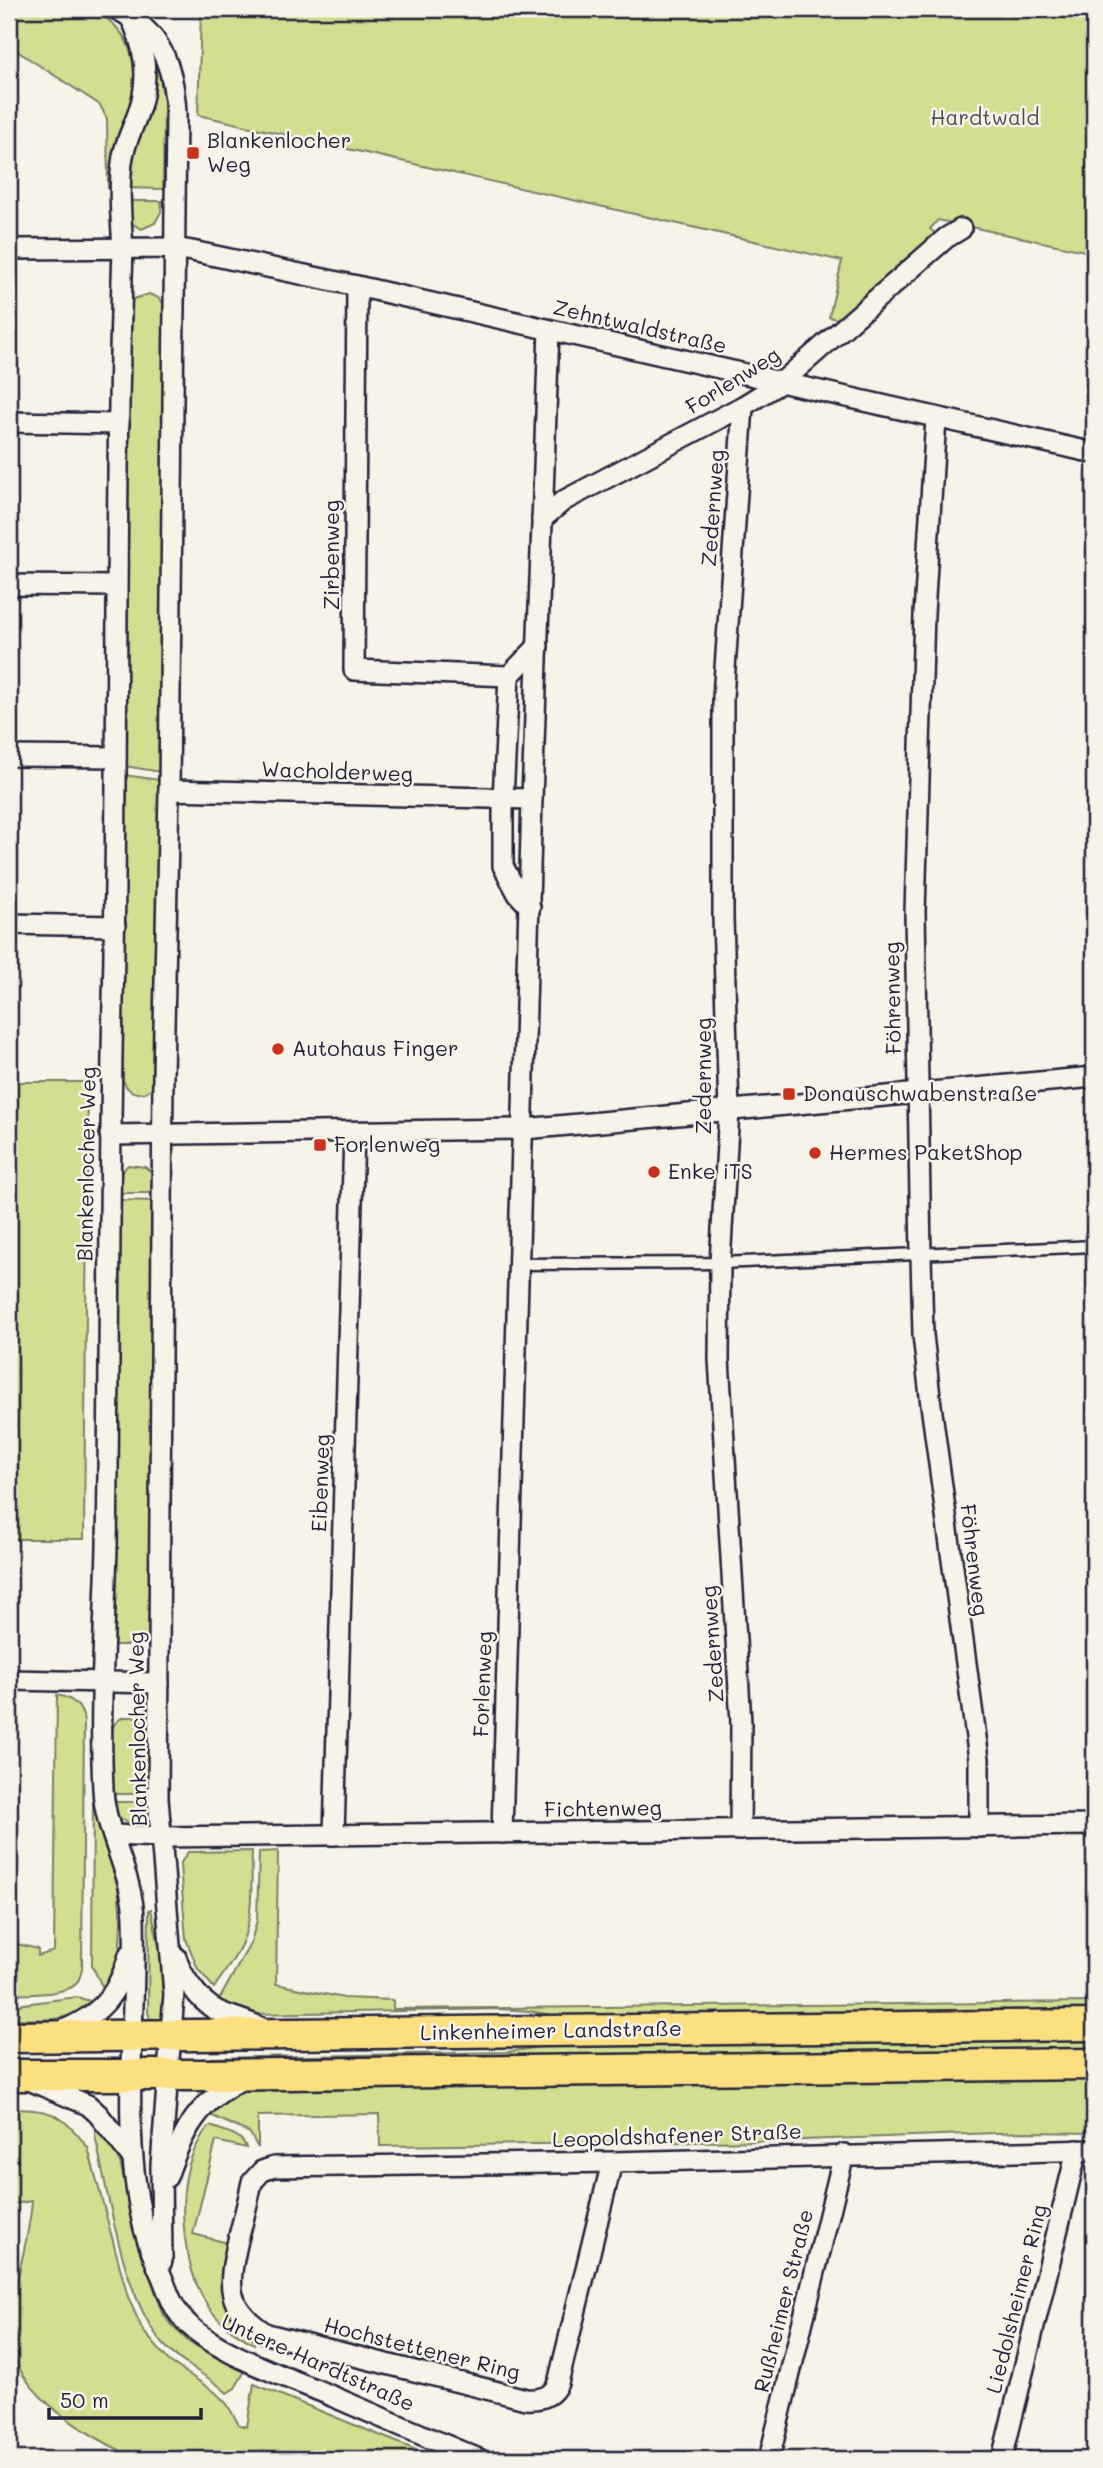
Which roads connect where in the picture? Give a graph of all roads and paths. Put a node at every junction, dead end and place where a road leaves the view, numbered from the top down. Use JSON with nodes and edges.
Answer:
{"nodes":[{"id":1,"x":122,"y":12,"type":"edge"},
{"id":2,"x":961,"y":229,"type":"dead end"},
{"id":3,"x":123,"y":248,"type":"junction"},
{"id":4,"x":175,"y":248,"type":"junction"},
{"id":5,"x":9,"y":249,"type":"edge"},
{"id":6,"x":357,"y":286,"type":"junction"},
{"id":7,"x":549,"y":330,"type":"junction"},
{"id":8,"x":782,"y":382,"type":"junction"},
{"id":9,"x":743,"y":406,"type":"junction"},
{"id":10,"x":936,"y":418,"type":"junction"},
{"id":11,"x":9,"y":422,"type":"edge"},
{"id":12,"x":119,"y":424,"type":"junction"},
{"id":13,"x":1094,"y":453,"type":"edge"},
{"id":14,"x":542,"y":519,"type":"junction"},
{"id":15,"x":9,"y":585,"type":"edge"},
{"id":16,"x":116,"y":586,"type":"junction"},
{"id":17,"x":538,"y":646,"type":"junction"},
{"id":18,"x":509,"y":676,"type":"junction"},
{"id":19,"x":9,"y":755,"type":"edge"},
{"id":20,"x":116,"y":757,"type":"junction"},
{"id":21,"x":169,"y":790,"type":"junction"},
{"id":22,"x":532,"y":799,"type":"junction"},
{"id":23,"x":503,"y":800,"type":"junction"},
{"id":24,"x":530,"y":907,"type":"junction"},
{"id":25,"x":9,"y":924,"type":"edge"},
{"id":26,"x":115,"y":926,"type":"junction"},
{"id":27,"x":1094,"y":1077,"type":"edge"},
{"id":28,"x":917,"y":1093,"type":"junction"},
{"id":29,"x":729,"y":1111,"type":"junction"},
{"id":30,"x":524,"y":1129,"type":"junction"},
{"id":31,"x":354,"y":1133,"type":"junction"},
{"id":32,"x":110,"y":1135,"type":"junction"},
{"id":33,"x":163,"y":1135,"type":"junction"},
{"id":34,"x":1094,"y":1246,"type":"edge"},
{"id":35,"x":921,"y":1255,"type":"junction"},
{"id":36,"x":720,"y":1263,"type":"junction"},
{"id":37,"x":517,"y":1264,"type":"junction"},
{"id":38,"x":9,"y":1680,"type":"edge"},
{"id":39,"x":102,"y":1683,"type":"junction"},
{"id":40,"x":159,"y":1684,"type":"junction"},
{"id":41,"x":1094,"y":1825,"type":"edge"},
{"id":42,"x":979,"y":1826,"type":"junction"},
{"id":43,"x":740,"y":1830,"type":"junction"},
{"id":44,"x":502,"y":1833,"type":"junction"},
{"id":45,"x":113,"y":1835,"type":"junction"},
{"id":46,"x":334,"y":1835,"type":"junction"},
{"id":47,"x":162,"y":1837,"type":"junction"},
{"id":48,"x":134,"y":1933,"type":"junction"},
{"id":49,"x":170,"y":1938,"type":"junction"},
{"id":50,"x":1094,"y":2025,"type":"edge"},
{"id":51,"x":275,"y":2034,"type":"junction"},
{"id":52,"x":171,"y":2036,"type":"junction"},
{"id":53,"x":9,"y":2037,"type":"edge"},
{"id":54,"x":134,"y":2037,"type":"junction"},
{"id":55,"x":43,"y":2038,"type":"junction"},
{"id":56,"x":1094,"y":2064,"type":"edge"},
{"id":57,"x":256,"y":2074,"type":"junction"},
{"id":58,"x":13,"y":2075,"type":"edge"},
{"id":59,"x":132,"y":2075,"type":"junction"},
{"id":60,"x":168,"y":2075,"type":"junction"},
{"id":61,"x":1086,"y":2150,"type":"edge"},
{"id":62,"x":844,"y":2154,"type":"junction"},
{"id":63,"x":132,"y":2157,"type":"junction"},
{"id":64,"x":612,"y":2162,"type":"junction"},
{"id":65,"x":262,"y":2171,"type":"joint"},
{"id":66,"x":161,"y":2194,"type":"junction"},
{"id":67,"x":163,"y":2280,"type":"junction"},
{"id":68,"x":479,"y":2459,"type":"edge"},
{"id":69,"x":769,"y":2459,"type":"edge"},
{"id":70,"x":1002,"y":2459,"type":"edge"}],
"edges":[{"from":1,"to":3,"type":"street","name":"Blankenlocher Weg"},
{"from":1,"to":4,"type":"street","name":"Blankenlocher Weg"},
{"from":2,"to":8,"type":"street","name":"Forlenweg"},
{"from":3,"to":4,"type":"street"},
{"from":3,"to":5,"type":"street"},
{"from":3,"to":12,"type":"street","name":"Blankenlocher Weg"},
{"from":4,"to":6,"type":"street","name":"Zehntwaldstraße"},
{"from":4,"to":21,"type":"street","name":"Blankenlocher Weg"},
{"from":6,"to":7,"type":"street","name":"Zehntwaldstraße"},
{"from":6,"to":18,"type":"street","name":"Zirbenweg"},
{"from":7,"to":8,"type":"street","name":"Zehntwaldstraße"},
{"from":7,"to":14,"type":"street","name":"Forlenweg"},
{"from":8,"to":9,"type":"street","name":"Forlenweg"},
{"from":8,"to":10,"type":"street","name":"Zehntwaldstraße"},
{"from":9,"to":14,"type":"street","name":"Forlenweg"},
{"from":9,"to":29,"type":"street","name":"Zedernweg"},
{"from":10,"to":13,"type":"street","name":"Zehntwaldstraße"},
{"from":10,"to":28,"type":"street","name":"Föhrenweg"},
{"from":11,"to":12,"type":"street"},
{"from":12,"to":16,"type":"street","name":"Blankenlocher Weg"},
{"from":14,"to":17,"type":"street","name":"Forlenweg"},
{"from":15,"to":16,"type":"street"},
{"from":16,"to":20,"type":"street","name":"Blankenlocher Weg"},
{"from":17,"to":18,"type":"street"},
{"from":17,"to":22,"type":"street","name":"Forlenweg"},
{"from":18,"to":23,"type":"street"},
{"from":19,"to":20,"type":"street"},
{"from":20,"to":26,"type":"street","name":"Blankenlocher Weg"},
{"from":21,"to":23,"type":"street","name":"Wacholderweg"},
{"from":21,"to":33,"type":"street","name":"Blankenlocher Weg"},
{"from":22,"to":23,"type":"street"},
{"from":22,"to":24,"type":"street","name":"Forlenweg"},
{"from":23,"to":24,"type":"street"},
{"from":24,"to":30,"type":"street","name":"Forlenweg"},
{"from":25,"to":26,"type":"street"},
{"from":26,"to":32,"type":"street","name":"Blankenlocher Weg"},
{"from":27,"to":28,"type":"street"},
{"from":28,"to":29,"type":"street"},
{"from":28,"to":35,"type":"street","name":"Föhrenweg"},
{"from":29,"to":30,"type":"street"},
{"from":29,"to":36,"type":"street","name":"Zedernweg"},
{"from":30,"to":31,"type":"street"},
{"from":30,"to":37,"type":"street","name":"Forlenweg"},
{"from":31,"to":33,"type":"street"},
{"from":31,"to":46,"type":"street","name":"Eibenweg"},
{"from":32,"to":33,"type":"street"},
{"from":32,"to":39,"type":"street","name":"Blankenlocher Weg"},
{"from":33,"to":40,"type":"street","name":"Blankenlocher Weg"},
{"from":34,"to":35,"type":"lane"},
{"from":35,"to":36,"type":"lane"},
{"from":35,"to":42,"type":"street","name":"Föhrenweg"},
{"from":36,"to":37,"type":"lane"},
{"from":36,"to":43,"type":"street","name":"Zedernweg"},
{"from":37,"to":44,"type":"street","name":"Forlenweg"},
{"from":38,"to":39,"type":"street"},
{"from":39,"to":40,"type":"street"},
{"from":39,"to":45,"type":"street","name":"Blankenlocher Weg"},
{"from":40,"to":47,"type":"street","name":"Blankenlocher Weg"},
{"from":41,"to":42,"type":"street","name":"Fichtenweg"},
{"from":42,"to":43,"type":"street","name":"Fichtenweg"},
{"from":43,"to":44,"type":"street","name":"Fichtenweg"},
{"from":44,"to":46,"type":"street","name":"Fichtenweg"},
{"from":45,"to":47,"type":"street","name":"Fichtenweg"},
{"from":45,"to":48,"type":"street","name":"Blankenlocher Weg"},
{"from":46,"to":47,"type":"street","name":"Fichtenweg"},
{"from":47,"to":49,"type":"street","name":"Blankenlocher Weg"},
{"from":48,"to":54,"type":"street","name":"Blankenlocher Weg"},
{"from":48,"to":55,"type":"street"},
{"from":49,"to":51,"type":"street"},
{"from":49,"to":52,"type":"street","name":"Blankenlocher Weg"},
{"from":50,"to":51,"type":"main road","name":"Linkenheimer Landstraße"},
{"from":51,"to":52,"type":"main road","name":"Linkenheimer Landstraße"},
{"from":52,"to":54,"type":"main road","name":"Linkenheimer Landstraße"},
{"from":52,"to":60,"type":"street","name":"Blankenlocher Weg"},
{"from":53,"to":55,"type":"main road","name":"Linkenheimer Landstraße"},
{"from":54,"to":55,"type":"main road","name":"Linkenheimer Landstraße"},
{"from":54,"to":59,"type":"street","name":"Blankenlocher Weg"},
{"from":56,"to":57,"type":"main road","name":"Linkenheimer Landstraße"},
{"from":57,"to":60,"type":"main road","name":"Linkenheimer Landstraße"},
{"from":57,"to":66,"type":"street"},
{"from":58,"to":59,"type":"main road","name":"Linkenheimer Landstraße"},
{"from":58,"to":63,"type":"street"},
{"from":59,"to":60,"type":"main road","name":"Linkenheimer Landstraße"},
{"from":59,"to":63,"type":"street","name":"Untere Hardtstraße"},
{"from":60,"to":66,"type":"street","name":"Untere Hardtstraße"},
{"from":61,"to":62,"type":"street","name":"Leopoldshafener Straße"},
{"from":61,"to":70,"type":"street","name":"Liedolsheimer Ring"},
{"from":62,"to":64,"type":"street","name":"Leopoldshafener Straße"},
{"from":62,"to":69,"type":"street","name":"Rußheimer Straße"},
{"from":63,"to":67,"type":"street","name":"Untere Hardtstraße"},
{"from":64,"to":65,"type":"street","name":"Leopoldshafener Straße"},
{"from":64,"to":65,"type":"street","name":"Hochstettener Ring"},
{"from":66,"to":67,"type":"street","name":"Untere Hardtstraße"},
{"from":67,"to":68,"type":"street","name":"Untere Hardtstraße"}]}
